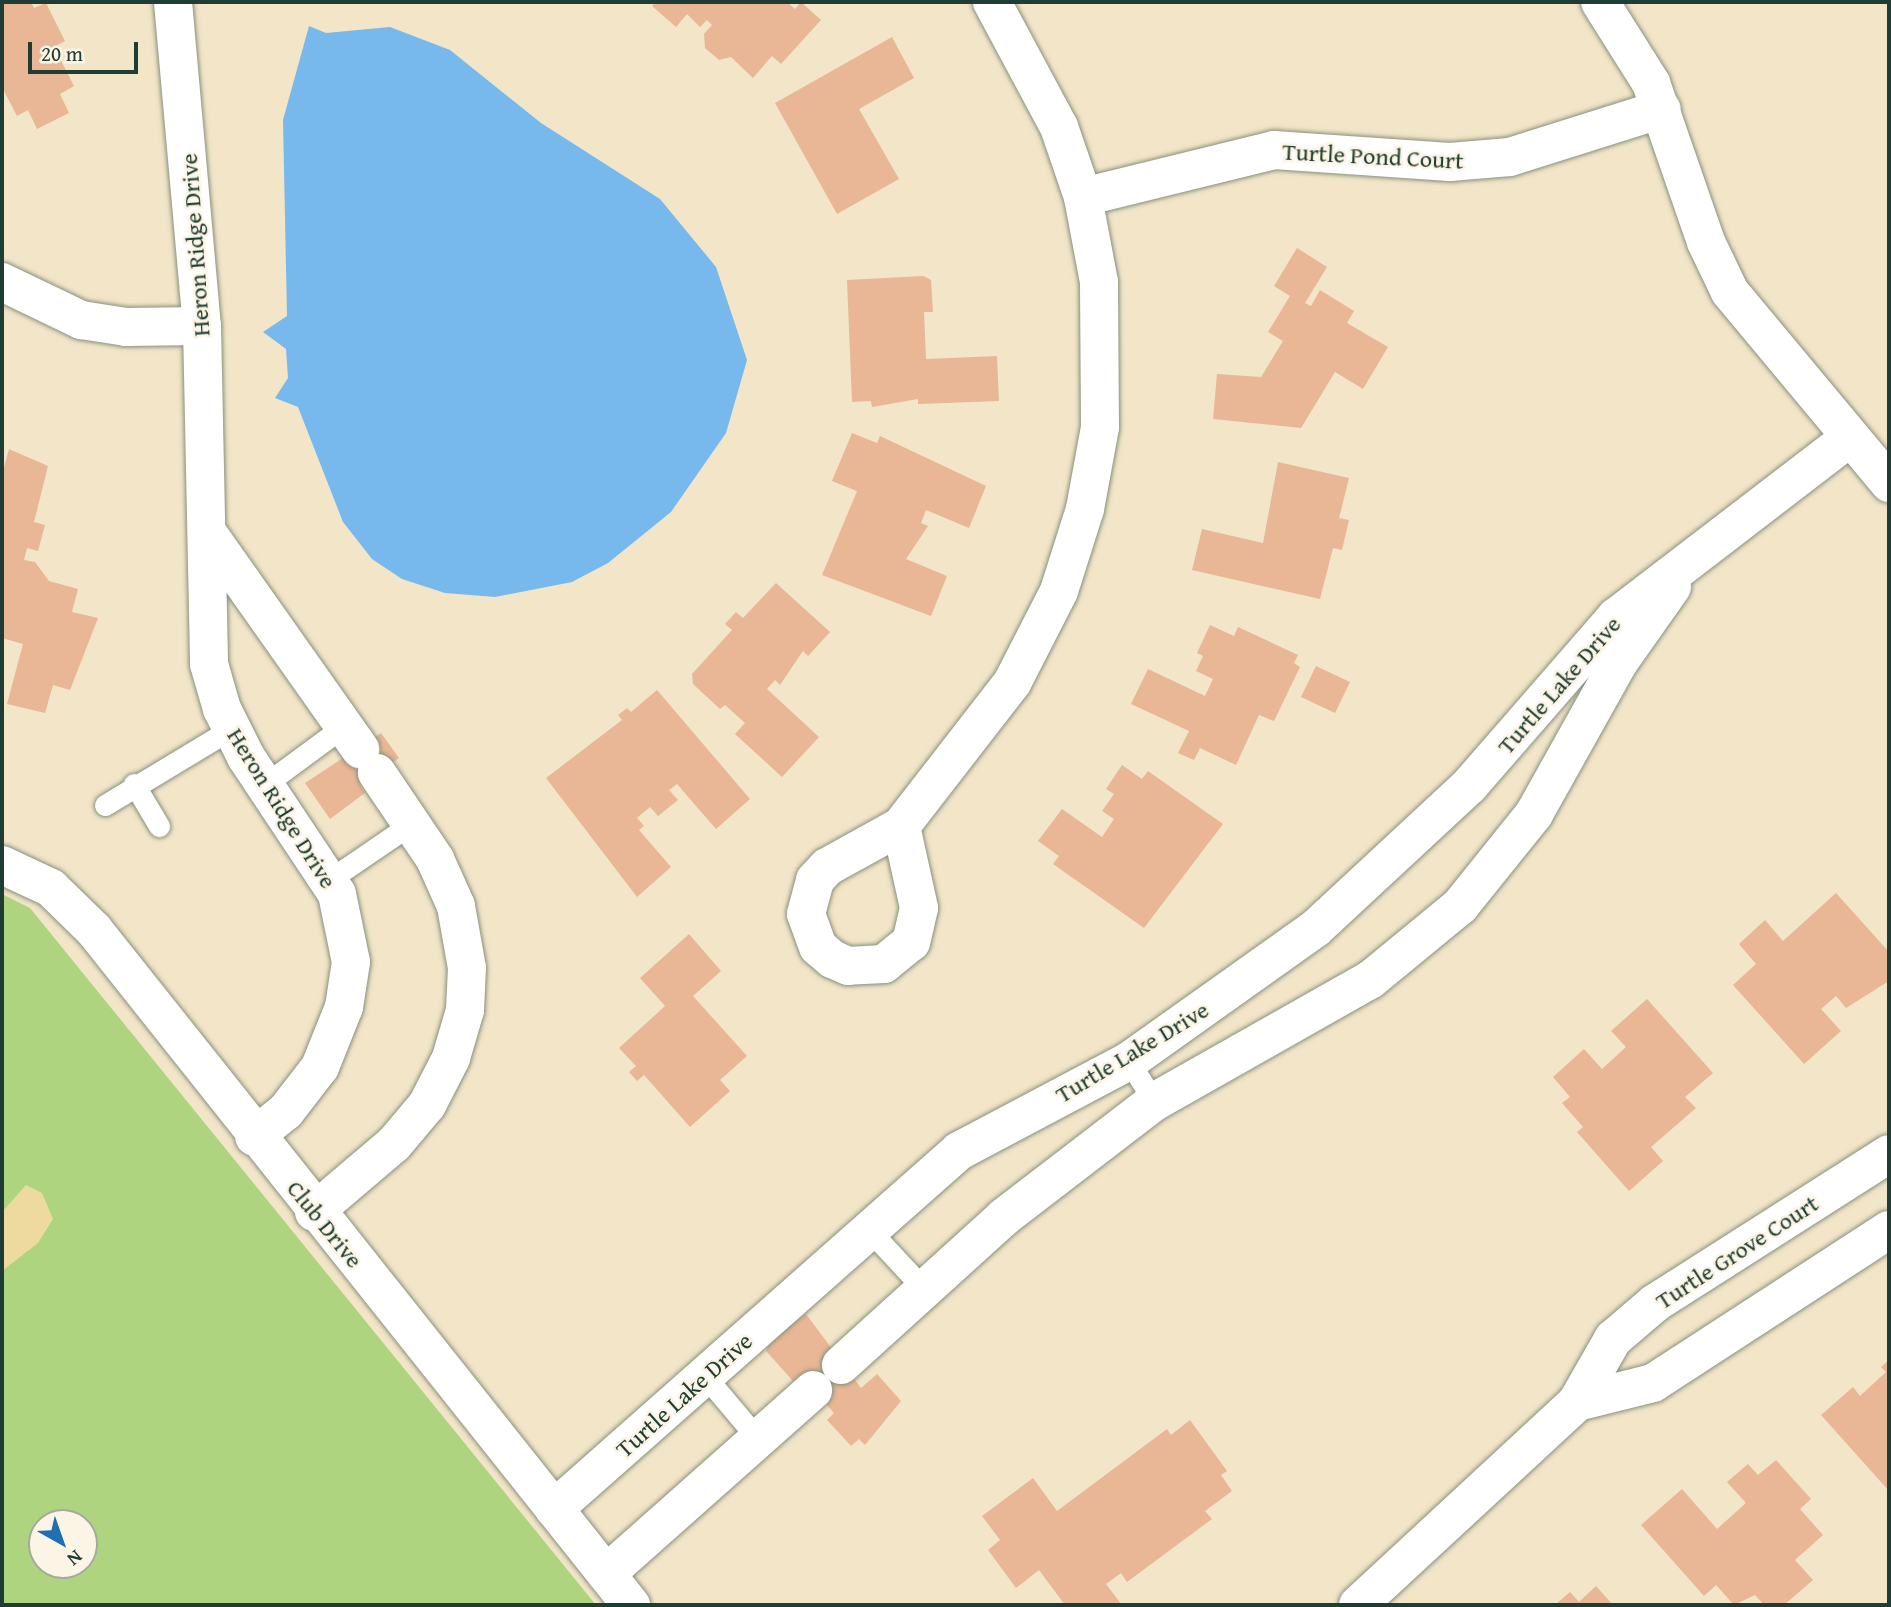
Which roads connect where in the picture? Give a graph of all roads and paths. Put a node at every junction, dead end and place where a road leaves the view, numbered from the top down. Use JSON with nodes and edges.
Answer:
{"nodes":[{"id":1,"x":173,"y":2,"type":"edge"},
{"id":2,"x":992,"y":2,"type":"edge"},
{"id":3,"x":1600,"y":2,"type":"edge"},
{"id":4,"x":1662,"y":109,"type":"junction"},
{"id":5,"x":1083,"y":197,"type":"junction"},
{"id":6,"x":2,"y":282,"type":"edge"},
{"id":7,"x":202,"y":326,"type":"junction"},
{"id":8,"x":1849,"y":438,"type":"junction"},
{"id":9,"x":1889,"y":483,"type":"edge"},
{"id":10,"x":207,"y":532,"type":"junction"},
{"id":11,"x":1685,"y":568,"type":"junction"},
{"id":12,"x":230,"y":729,"type":"junction"},
{"id":13,"x":360,"y":749,"type":"junction"},
{"id":14,"x":134,"y":785,"type":"junction"},
{"id":15,"x":264,"y":785,"type":"junction"},
{"id":16,"x":105,"y":805,"type":"dead end"},
{"id":17,"x":411,"y":824,"type":"junction"},
{"id":18,"x":159,"y":826,"type":"dead end"},
{"id":19,"x":901,"y":826,"type":"dead end"},
{"id":20,"x":2,"y":864,"type":"edge"},
{"id":21,"x":329,"y":880,"type":"junction"},
{"id":22,"x":1129,"y":1060,"type":"junction"},
{"id":23,"x":1154,"y":1102,"type":"junction"},
{"id":24,"x":254,"y":1137,"type":"junction"},
{"id":25,"x":1889,"y":1154,"type":"edge"},
{"id":26,"x":314,"y":1212,"type":"junction"},
{"id":27,"x":1889,"y":1230,"type":"edge"},
{"id":28,"x":870,"y":1231,"type":"junction"},
{"id":29,"x":924,"y":1289,"type":"junction"},
{"id":30,"x":841,"y":1365,"type":"dead end"},
{"id":31,"x":705,"y":1376,"type":"junction"},
{"id":32,"x":813,"y":1390,"type":"dead end"},
{"id":33,"x":1577,"y":1402,"type":"junction"},
{"id":34,"x":758,"y":1439,"type":"junction"},
{"id":35,"x":554,"y":1509,"type":"junction"},
{"id":36,"x":606,"y":1574,"type":"junction"},
{"id":37,"x":1369,"y":1602,"type":"edge"},
{"id":38,"x":631,"y":1605,"type":"edge"}],
"edges":[{"from":1,"to":7,"type":"street","name":"Heron Ridge Drive"},
{"from":2,"to":5,"type":"street"},
{"from":3,"to":4,"type":"street"},
{"from":4,"to":5,"type":"street","name":"Turtle Pond Court"},
{"from":4,"to":8,"type":"street"},
{"from":5,"to":19,"type":"street"},
{"from":6,"to":7,"type":"street"},
{"from":7,"to":10,"type":"street","name":"Heron Ridge Drive"},
{"from":8,"to":9,"type":"street"},
{"from":8,"to":11,"type":"street","name":"Turtle Lake Drive"},
{"from":10,"to":12,"type":"street","name":"Heron Ridge Drive"},
{"from":10,"to":13,"type":"street"},
{"from":11,"to":22,"type":"street","name":"Turtle Lake Drive"},
{"from":11,"to":23,"type":"street","name":"Turtle Lake Drive"},
{"from":12,"to":14,"type":"lane"},
{"from":12,"to":15,"type":"street","name":"Heron Ridge Drive"},
{"from":13,"to":15,"type":"lane"},
{"from":13,"to":17,"type":"street"},
{"from":14,"to":16,"type":"lane"},
{"from":14,"to":18,"type":"lane"},
{"from":15,"to":21,"type":"street","name":"Heron Ridge Drive"},
{"from":17,"to":21,"type":"lane"},
{"from":17,"to":26,"type":"street"},
{"from":20,"to":24,"type":"street","name":"Club Drive"},
{"from":21,"to":24,"type":"street","name":"Heron Ridge Drive"},
{"from":22,"to":23,"type":"lane"},
{"from":22,"to":28,"type":"street","name":"Turtle Lake Drive"},
{"from":23,"to":29,"type":"street","name":"Turtle Lake Drive"},
{"from":24,"to":26,"type":"street","name":"Club Drive"},
{"from":25,"to":33,"type":"street","name":"Turtle Grove Court"},
{"from":26,"to":35,"type":"street","name":"Club Drive"},
{"from":27,"to":33,"type":"street","name":"Turtle Grove Court"},
{"from":28,"to":29,"type":"lane"},
{"from":28,"to":31,"type":"street","name":"Turtle Lake Drive"},
{"from":29,"to":30,"type":"street","name":"Turtle Lake Drive"},
{"from":31,"to":34,"type":"lane"},
{"from":31,"to":35,"type":"street","name":"Turtle Lake Drive"},
{"from":32,"to":34,"type":"street"},
{"from":33,"to":37,"type":"street","name":"Turtle Grove Court"},
{"from":34,"to":36,"type":"street"},
{"from":35,"to":36,"type":"street","name":"Club Drive"},
{"from":36,"to":38,"type":"street","name":"Club Drive"}]}
